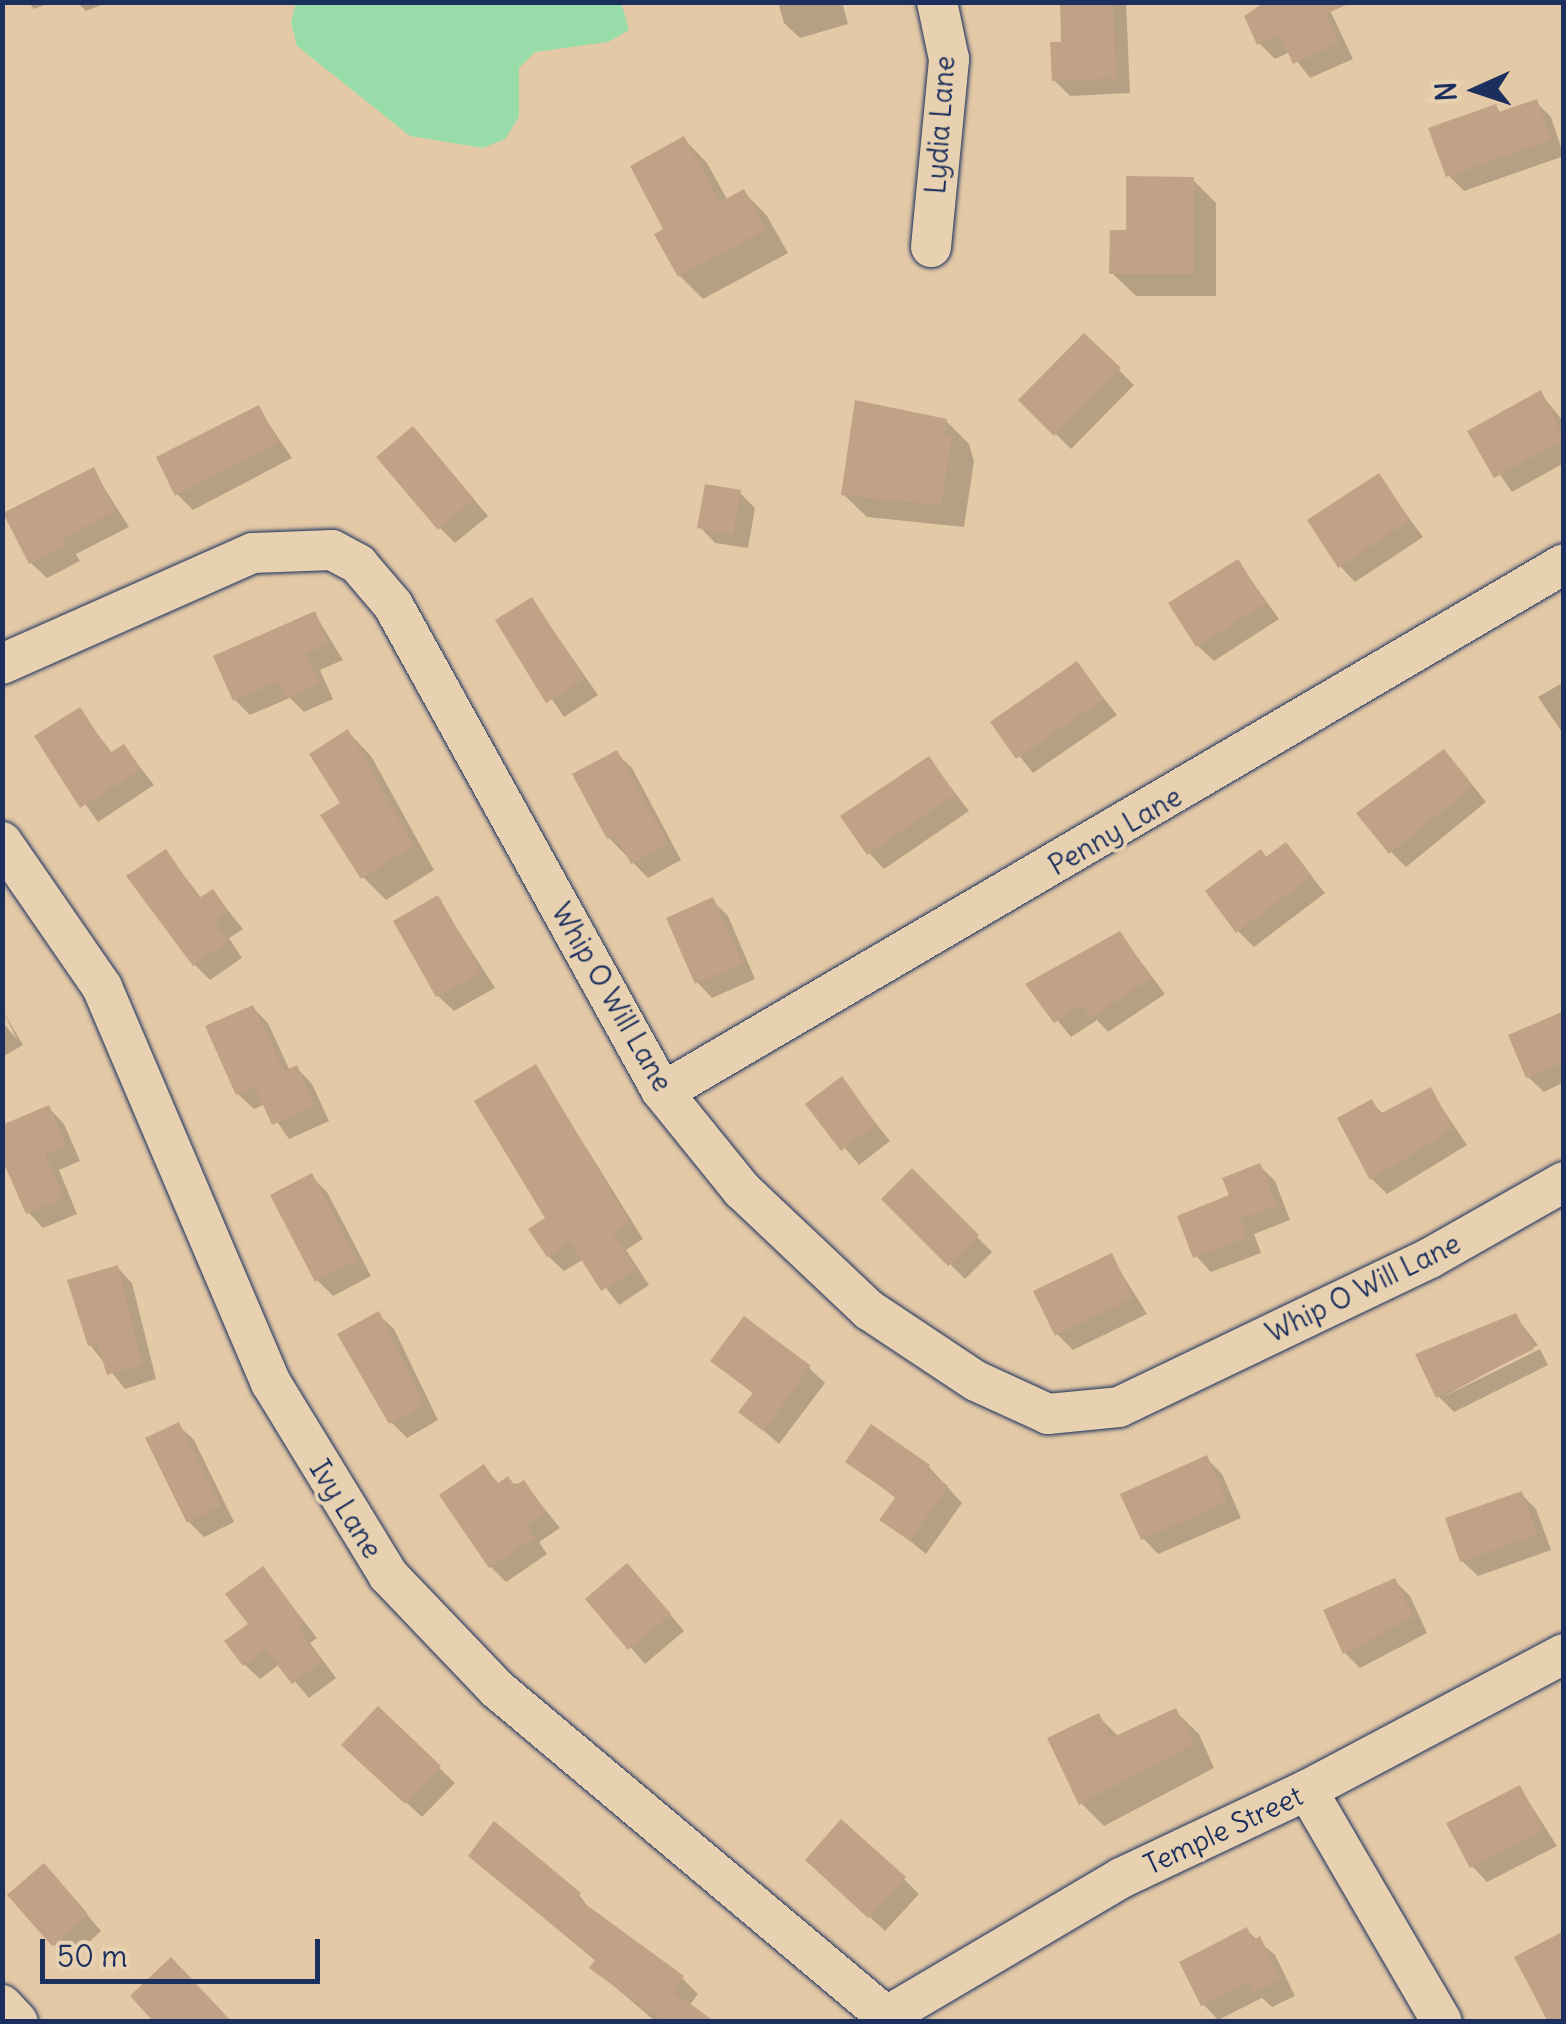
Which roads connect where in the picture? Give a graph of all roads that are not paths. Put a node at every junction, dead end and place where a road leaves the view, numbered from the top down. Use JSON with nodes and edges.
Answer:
{"nodes":[{"id":1,"x":937,"y":2,"type":"edge"},
{"id":2,"x":931,"y":248,"type":"dead end"},
{"id":3,"x":1564,"y":564,"type":"edge"},
{"id":4,"x":2,"y":664,"type":"edge"},
{"id":5,"x":2,"y":842,"type":"edge"},
{"id":6,"x":663,"y":1092,"type":"junction"},
{"id":7,"x":1564,"y":1182,"type":"edge"},
{"id":8,"x":1564,"y":1654,"type":"edge"},
{"id":9,"x":1307,"y":1790,"type":"junction"},
{"id":10,"x":2,"y":2004,"type":"edge"},
{"id":11,"x":890,"y":2019,"type":"edge"},
{"id":12,"x":18,"y":2022,"type":"edge"},
{"id":13,"x":1442,"y":2022,"type":"edge"}],
"edges":[{"from":1,"to":2,"type":"street","name":"Lydia Lane"},
{"from":3,"to":6,"type":"street","name":"Penny Lane"},
{"from":4,"to":6,"type":"street","name":"Whip O Will Lane"},
{"from":5,"to":11,"type":"street","name":"Ivy Lane"},
{"from":6,"to":7,"type":"street","name":"Whip O Will Lane"},
{"from":8,"to":9,"type":"street","name":"Temple Street"},
{"from":9,"to":11,"type":"street","name":"Temple Street"},
{"from":9,"to":13,"type":"street"},
{"from":10,"to":12,"type":"street"}]}
